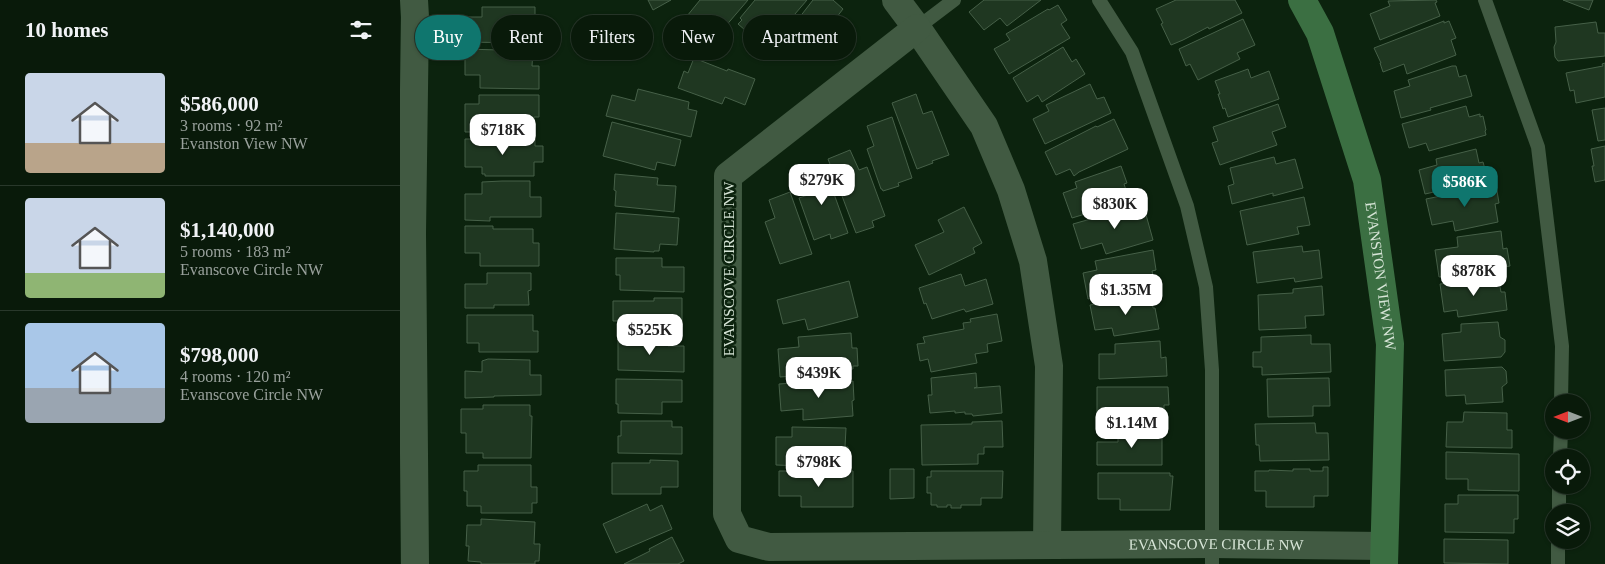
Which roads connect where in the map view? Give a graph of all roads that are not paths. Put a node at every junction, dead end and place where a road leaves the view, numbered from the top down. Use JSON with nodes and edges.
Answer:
{"nodes":[{"id":1,"x":414,"y":0,"type":"edge"},
{"id":2,"x":896,"y":0,"type":"edge"},
{"id":3,"x":954,"y":0,"type":"edge"},
{"id":4,"x":1099,"y":0,"type":"edge"},
{"id":5,"x":1302,"y":0,"type":"edge"},
{"id":6,"x":1485,"y":0,"type":"edge"},
{"id":7,"x":917,"y":28,"type":"junction"},
{"id":8,"x":406,"y":233,"type":"edge"},
{"id":9,"x":1561,"y":394,"type":"edge"},
{"id":10,"x":1047,"y":545,"type":"junction"},
{"id":11,"x":1558,"y":549,"type":"edge"},
{"id":12,"x":1212,"y":554,"type":"edge"},
{"id":13,"x":1384,"y":555,"type":"edge"},
{"id":14,"x":414,"y":564,"type":"edge"},
{"id":15,"x":1558,"y":564,"type":"edge"}],
"edges":[{"from":1,"to":8,"type":"street"},
{"from":2,"to":7,"type":"street"},
{"from":3,"to":7,"type":"lane"},
{"from":4,"to":12,"type":"lane"},
{"from":5,"to":13,"type":"street","name":"EVANSTON VIEW NW"},
{"from":6,"to":9,"type":"lane"},
{"from":7,"to":10,"type":"street"},
{"from":7,"to":10,"type":"street","name":"EVANSCOVE CIRCLE NW"},
{"from":8,"to":14,"type":"street"},
{"from":10,"to":12,"type":"street","name":"EVANSCOVE CIRCLE NW"},
{"from":11,"to":15,"type":"lane"},
{"from":12,"to":13,"type":"street","name":"EVANSCOVE CIRCLE NW"}]}
